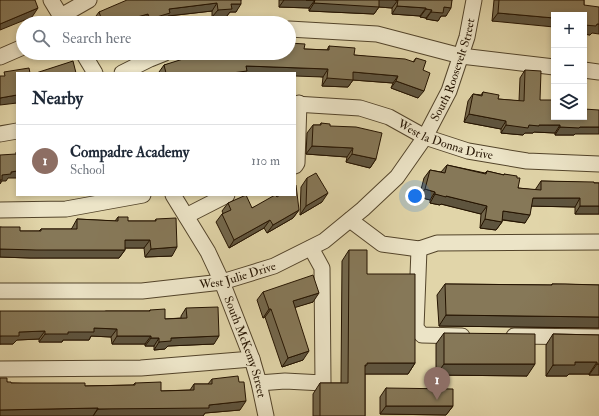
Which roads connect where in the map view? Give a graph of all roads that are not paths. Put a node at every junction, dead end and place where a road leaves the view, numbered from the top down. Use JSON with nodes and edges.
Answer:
{"nodes":[{"id":1,"x":51,"y":0,"type":"edge"},
{"id":2,"x":89,"y":0,"type":"edge"},
{"id":3,"x":474,"y":0,"type":"edge"},
{"id":4,"x":61,"y":16,"type":"edge"},
{"id":5,"x":68,"y":16,"type":"edge"},
{"id":6,"x":296,"y":29,"type":"edge"},
{"id":7,"x":16,"y":51,"type":"edge"},
{"id":8,"x":461,"y":56,"type":"junction"},
{"id":9,"x":0,"y":57,"type":"edge"},
{"id":10,"x":87,"y":60,"type":"edge"},
{"id":11,"x":148,"y":60,"type":"edge"},
{"id":12,"x":551,"y":67,"type":"edge"},
{"id":13,"x":587,"y":70,"type":"edge"},
{"id":14,"x":94,"y":72,"type":"edge"},
{"id":15,"x":124,"y":72,"type":"edge"},
{"id":16,"x":599,"y":72,"type":"edge"},
{"id":17,"x":297,"y":104,"type":"edge"},
{"id":18,"x":16,"y":131,"type":"edge"},
{"id":19,"x":0,"y":134,"type":"edge"},
{"id":20,"x":425,"y":137,"type":"junction"},
{"id":21,"x":296,"y":164,"type":"edge"},
{"id":22,"x":599,"y":164,"type":"edge"},
{"id":23,"x":138,"y":196,"type":"edge"},
{"id":24,"x":174,"y":196,"type":"edge"},
{"id":25,"x":225,"y":196,"type":"edge"},
{"id":26,"x":0,"y":210,"type":"edge"},
{"id":27,"x":186,"y":216,"type":"junction"},
{"id":28,"x":350,"y":220,"type":"junction"},
{"id":29,"x":599,"y":242,"type":"edge"},
{"id":30,"x":310,"y":248,"type":"junction"},
{"id":31,"x":420,"y":249,"type":"junction"},
{"id":32,"x":222,"y":282,"type":"junction"},
{"id":33,"x":0,"y":291,"type":"edge"},
{"id":34,"x":472,"y":336,"type":"edge"},
{"id":35,"x":496,"y":336,"type":"edge"},
{"id":36,"x":599,"y":337,"type":"edge"},
{"id":37,"x":252,"y":359,"type":"junction"},
{"id":38,"x":0,"y":369,"type":"edge"},
{"id":39,"x":259,"y":383,"type":"junction"},
{"id":40,"x":266,"y":416,"type":"edge"}],
"edges":[{"from":1,"to":4,"type":"street"},
{"from":2,"to":5,"type":"street"},
{"from":3,"to":8,"type":"street","name":"South Roosevelt Street"},
{"from":6,"to":8,"type":"street"},
{"from":7,"to":9,"type":"street"},
{"from":8,"to":12,"type":"street"},
{"from":8,"to":20,"type":"street","name":"South Roosevelt Street"},
{"from":10,"to":14,"type":"street"},
{"from":11,"to":15,"type":"street"},
{"from":13,"to":16,"type":"street"},
{"from":17,"to":20,"type":"street","name":"West la Donna Drive"},
{"from":17,"to":21,"type":"street"},
{"from":18,"to":19,"type":"street"},
{"from":20,"to":22,"type":"street","name":"West la Donna Drive"},
{"from":20,"to":28,"type":"street","name":"West Julie Drive"},
{"from":23,"to":26,"type":"street"},
{"from":24,"to":27,"type":"street","name":"South McKemy Street"},
{"from":25,"to":27,"type":"street"},
{"from":27,"to":32,"type":"street","name":"South McKemy Street"},
{"from":28,"to":30,"type":"street","name":"West Julie Drive"},
{"from":28,"to":31,"type":"street"},
{"from":29,"to":31,"type":"street"},
{"from":30,"to":32,"type":"street","name":"West Julie Drive"},
{"from":30,"to":39,"type":"street"},
{"from":31,"to":34,"type":"street"},
{"from":32,"to":33,"type":"street","name":"West Julie Drive"},
{"from":32,"to":37,"type":"street","name":"South McKemy Street"},
{"from":35,"to":36,"type":"street"},
{"from":37,"to":38,"type":"street"},
{"from":37,"to":39,"type":"street","name":"South McKemy Street"},
{"from":39,"to":40,"type":"street","name":"South McKemy Street"}]}
